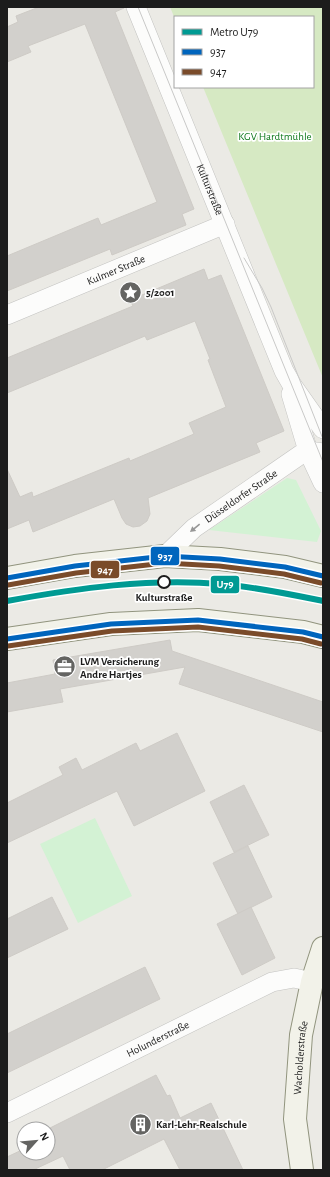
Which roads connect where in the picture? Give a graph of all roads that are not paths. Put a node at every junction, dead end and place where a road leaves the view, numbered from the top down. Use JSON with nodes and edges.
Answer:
{"nodes":[{"id":1,"x":136,"y":7,"type":"edge"},
{"id":2,"x":225,"y":224,"type":"junction"},
{"id":3,"x":7,"y":314,"type":"edge"},
{"id":4,"x":288,"y":378,"type":"junction"},
{"id":5,"x":323,"y":429,"type":"edge"},
{"id":6,"x":316,"y":452,"type":"edge"},
{"id":7,"x":323,"y":482,"type":"edge"},
{"id":8,"x":165,"y":556,"type":"junction"},
{"id":9,"x":323,"y":576,"type":"edge"},
{"id":10,"x":7,"y":578,"type":"edge"},
{"id":11,"x":323,"y":637,"type":"edge"},
{"id":12,"x":7,"y":639,"type":"edge"},
{"id":13,"x":323,"y":948,"type":"edge"},
{"id":14,"x":312,"y":982,"type":"junction"},
{"id":15,"x":7,"y":1112,"type":"edge"},
{"id":16,"x":302,"y":1170,"type":"edge"}],
"edges":[{"from":1,"to":2,"type":"street","name":"Kulturstraße"},
{"from":2,"to":3,"type":"street","name":"Kulmer Straße"},
{"from":2,"to":4,"type":"street","name":"Kulturstraße"},
{"from":4,"to":5,"type":"street","name":"Kulturstraße"},
{"from":4,"to":6,"type":"street","name":"Kulturstraße"},
{"from":6,"to":7,"type":"street","name":"Kulturstraße"},
{"from":6,"to":8,"type":"street","name":"Düsseldorfer Straße","one_way":true},
{"from":8,"to":9,"type":"main road"},
{"from":8,"to":10,"type":"main road"},
{"from":11,"to":12,"type":"main road"},
{"from":13,"to":14,"type":"main road","name":"Wacholderstraße"},
{"from":14,"to":15,"type":"street","name":"Holunderstraße"},
{"from":14,"to":16,"type":"main road","name":"Wacholderstraße"}]}
